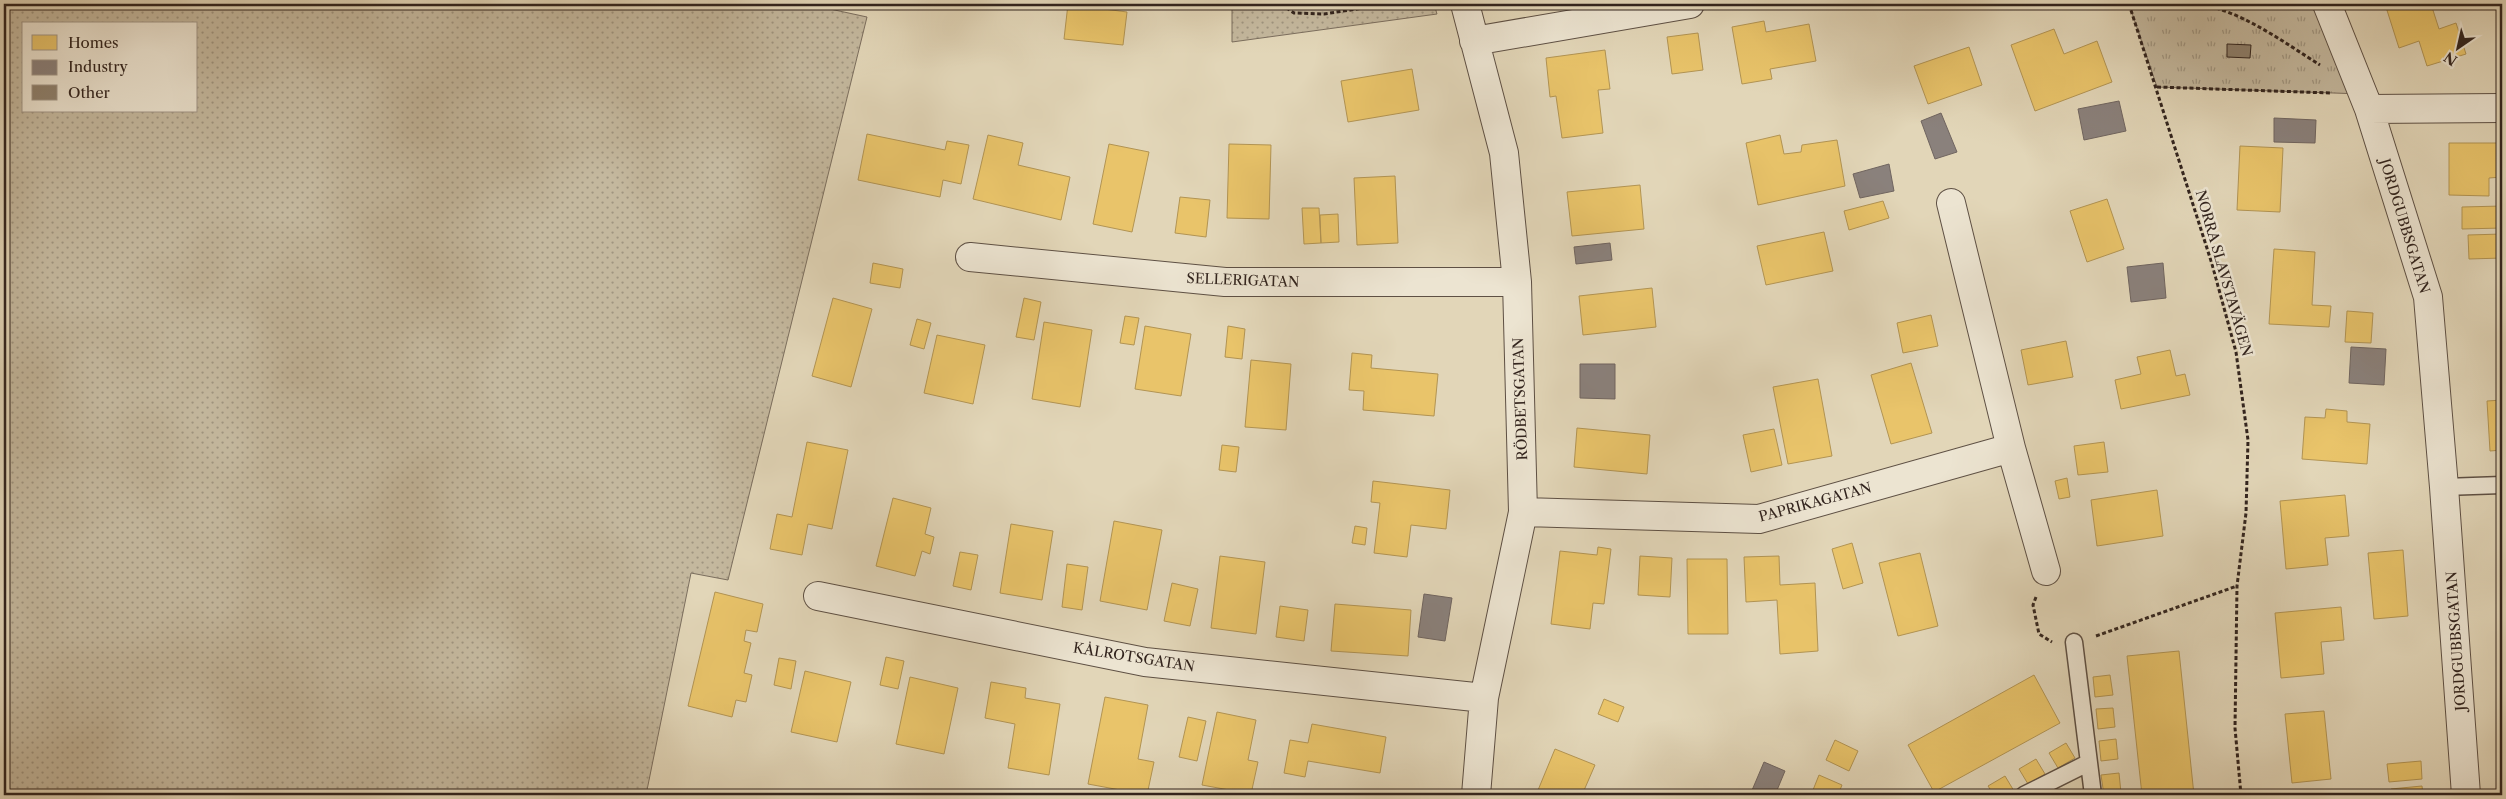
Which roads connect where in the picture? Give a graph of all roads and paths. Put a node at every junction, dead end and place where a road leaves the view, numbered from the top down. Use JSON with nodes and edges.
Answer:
{"nodes":[{"id":1,"x":1281,"y":4,"type":"edge"},
{"id":2,"x":1390,"y":4,"type":"edge"},
{"id":3,"x":1465,"y":4,"type":"edge"},
{"id":4,"x":1690,"y":4,"type":"edge"},
{"id":5,"x":2129,"y":4,"type":"edge"},
{"id":6,"x":2197,"y":4,"type":"edge"},
{"id":7,"x":2327,"y":4,"type":"edge"},
{"id":8,"x":1474,"y":41,"type":"junction"},
{"id":9,"x":2321,"y":66,"type":"dead end"},
{"id":10,"x":2157,"y":87,"type":"junction"},
{"id":11,"x":2366,"y":101,"type":"junction"},
{"id":12,"x":2502,"y":108,"type":"edge"},
{"id":13,"x":1951,"y":203,"type":"dead end"},
{"id":14,"x":970,"y":257,"type":"dead end"},
{"id":15,"x":1517,"y":282,"type":"junction"},
{"id":16,"x":2011,"y":448,"type":"junction"},
{"id":17,"x":2502,"y":485,"type":"edge"},
{"id":18,"x":2444,"y":487,"type":"junction"},
{"id":19,"x":1523,"y":512,"type":"junction"},
{"id":20,"x":2046,"y":571,"type":"joint"},
{"id":21,"x":2237,"y":586,"type":"junction"},
{"id":22,"x":818,"y":596,"type":"dead end"},
{"id":23,"x":2074,"y":642,"type":"junction"},
{"id":24,"x":1484,"y":698,"type":"junction"},
{"id":25,"x":2088,"y":763,"type":"junction"},
{"id":26,"x":1476,"y":795,"type":"edge"},
{"id":27,"x":2024,"y":795,"type":"edge"},
{"id":28,"x":2093,"y":795,"type":"edge"},
{"id":29,"x":2241,"y":795,"type":"edge"},
{"id":30,"x":2466,"y":795,"type":"edge"}],
"edges":[{"from":1,"to":2,"type":"path"},
{"from":3,"to":8,"type":"street","name":"RÖDBETSGATAN"},
{"from":4,"to":8,"type":"street"},
{"from":5,"to":10,"type":"path","name":"NORRA SLAVSTAVÄGEN"},
{"from":6,"to":9,"type":"path"},
{"from":7,"to":11,"type":"street","name":"JORDGUBBSGATAN"},
{"from":8,"to":15,"type":"street","name":"RÖDBETSGATAN"},
{"from":10,"to":11,"type":"path"},
{"from":10,"to":21,"type":"path","name":"NORRA SLAVSTAVÄGEN"},
{"from":11,"to":12,"type":"street"},
{"from":11,"to":18,"type":"street","name":"JORDGUBBSGATAN"},
{"from":13,"to":16,"type":"street"},
{"from":14,"to":15,"type":"street","name":"SELLERIGATAN"},
{"from":15,"to":19,"type":"street","name":"RÖDBETSGATAN"},
{"from":16,"to":19,"type":"street","name":"PAPRIKAGATAN"},
{"from":16,"to":20,"type":"street"},
{"from":17,"to":18,"type":"lane"},
{"from":18,"to":30,"type":"street","name":"JORDGUBBSGATAN"},
{"from":19,"to":24,"type":"street","name":"RÖDBETSGATAN"},
{"from":20,"to":23,"type":"path"},
{"from":21,"to":23,"type":"path"},
{"from":21,"to":29,"type":"path","name":"NORRA SLAVSTAVÄGEN"},
{"from":22,"to":24,"type":"street","name":"KÅLROTSGATAN"},
{"from":23,"to":25,"type":"lane"},
{"from":24,"to":26,"type":"street","name":"RÖDBETSGATAN"},
{"from":25,"to":27,"type":"lane"},
{"from":25,"to":28,"type":"lane"}]}
